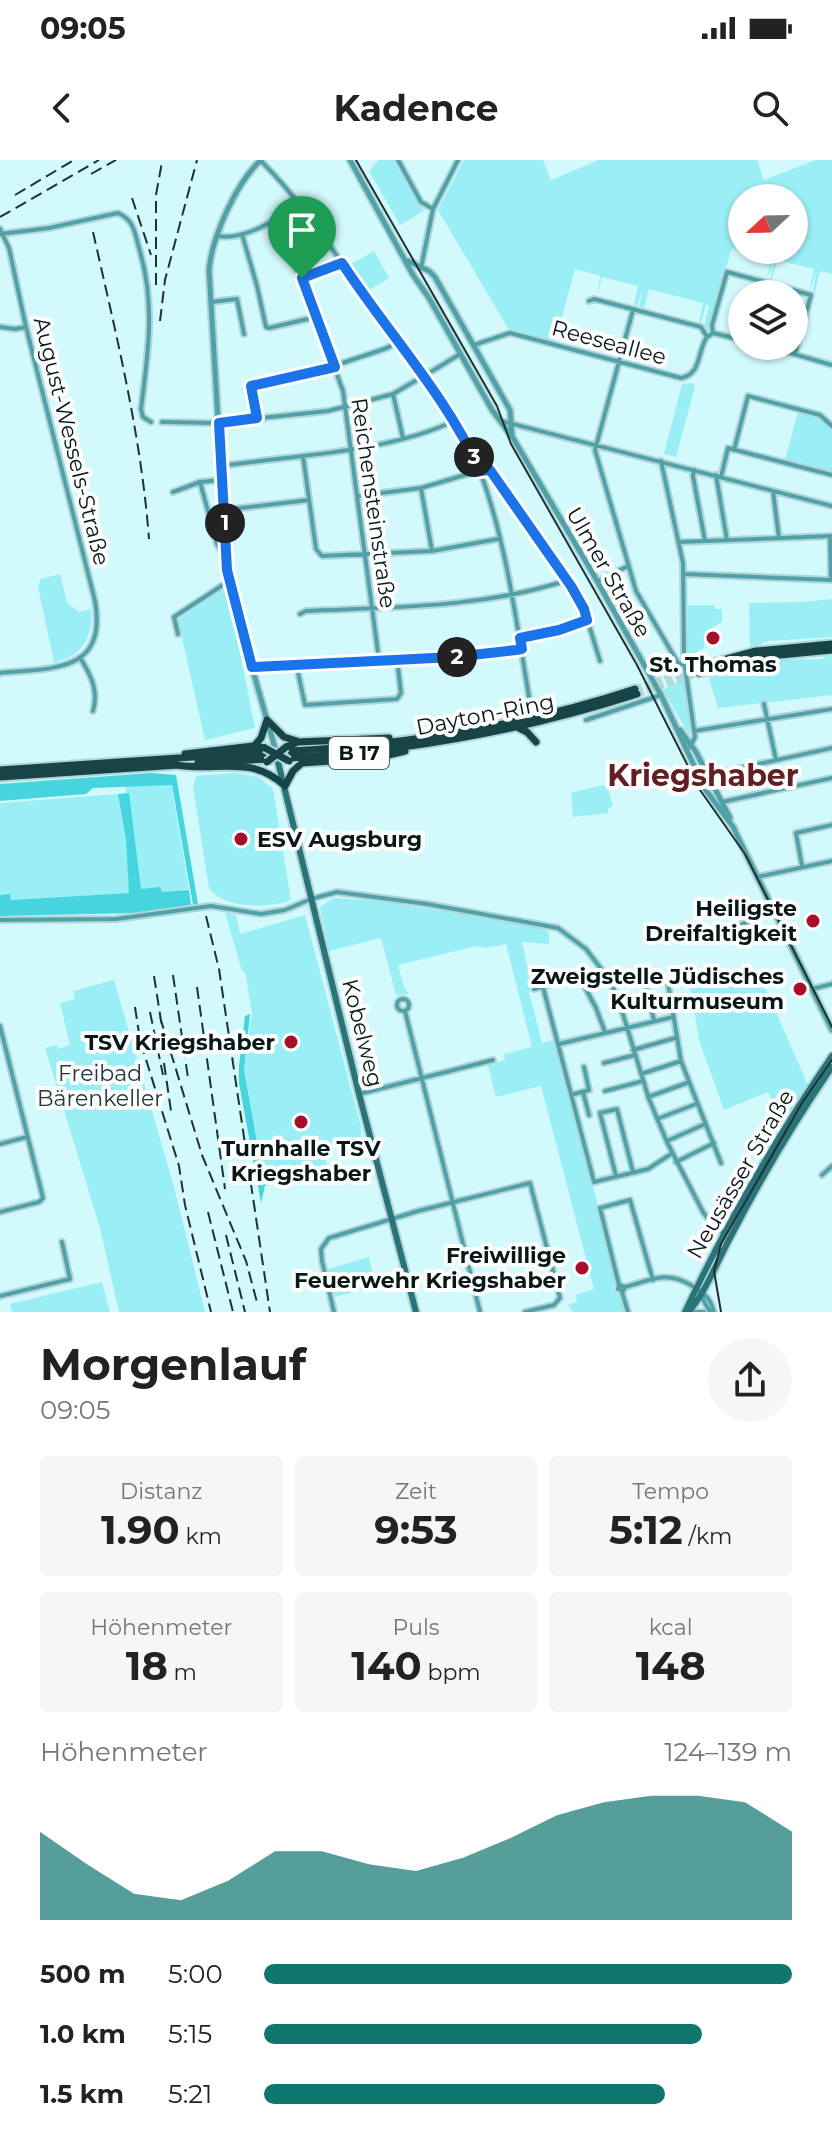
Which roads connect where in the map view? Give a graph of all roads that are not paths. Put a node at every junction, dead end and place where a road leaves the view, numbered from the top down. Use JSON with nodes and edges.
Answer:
{"nodes":[{"id":1,"x":260,"y":160,"type":"edge"},
{"id":2,"x":350,"y":160,"type":"edge"},
{"id":3,"x":398,"y":160,"type":"edge"},
{"id":4,"x":458,"y":160,"type":"edge"},
{"id":5,"x":300,"y":205,"type":"junction"},
{"id":6,"x":433,"y":209,"type":"junction"},
{"id":7,"x":272,"y":221,"type":"junction"},
{"id":8,"x":1,"y":232,"type":"edge"},
{"id":9,"x":242,"y":234,"type":"junction"},
{"id":10,"x":218,"y":236,"type":"junction"},
{"id":11,"x":404,"y":257,"type":"junction"},
{"id":12,"x":342,"y":263,"type":"junction"},
{"id":13,"x":421,"y":268,"type":"junction"},
{"id":14,"x":302,"y":278,"type":"junction"},
{"id":15,"x":757,"y":280,"type":"edge"},
{"id":16,"x":421,"y":287,"type":"junction"},
{"id":17,"x":589,"y":301,"type":"dead end"},
{"id":18,"x":211,"y":302,"type":"junction"},
{"id":19,"x":633,"y":310,"type":"junction"},
{"id":20,"x":316,"y":317,"type":"junction"},
{"id":21,"x":0,"y":327,"type":"edge"},
{"id":22,"x":26,"y":327,"type":"junction"},
{"id":23,"x":713,"y":333,"type":"junction"},
{"id":24,"x":244,"y":334,"type":"dead end"},
{"id":25,"x":707,"y":337,"type":"junction"},
{"id":26,"x":728,"y":337,"type":"edge"},
{"id":27,"x":397,"y":342,"type":"junction"},
{"id":28,"x":489,"y":342,"type":"junction"},
{"id":29,"x":473,"y":345,"type":"junction"},
{"id":30,"x":460,"y":354,"type":"junction"},
{"id":31,"x":478,"y":354,"type":"junction"},
{"id":32,"x":808,"y":358,"type":"edge"},
{"id":33,"x":618,"y":362,"type":"junction"},
{"id":34,"x":832,"y":365,"type":"edge"},
{"id":35,"x":335,"y":367,"type":"junction"},
{"id":36,"x":424,"y":376,"type":"junction"},
{"id":37,"x":393,"y":394,"type":"junction"},
{"id":38,"x":346,"y":407,"type":"junction"},
{"id":39,"x":257,"y":418,"type":"junction"},
{"id":40,"x":498,"y":420,"type":"junction"},
{"id":41,"x":454,"y":421,"type":"junction"},
{"id":42,"x":151,"y":422,"type":"dead end"},
{"id":43,"x":162,"y":422,"type":"dead end"},
{"id":44,"x":219,"y":423,"type":"junction"},
{"id":45,"x":511,"y":423,"type":"junction"},
{"id":46,"x":832,"y":426,"type":"edge"},
{"id":47,"x":403,"y":438,"type":"junction"},
{"id":48,"x":513,"y":438,"type":"junction"},
{"id":49,"x":596,"y":443,"type":"junction"},
{"id":50,"x":352,"y":448,"type":"junction"},
{"id":51,"x":734,"y":450,"type":"junction"},
{"id":52,"x":303,"y":456,"type":"junction"},
{"id":53,"x":661,"y":461,"type":"junction"},
{"id":54,"x":221,"y":466,"type":"junction"},
{"id":55,"x":694,"y":470,"type":"junction"},
{"id":56,"x":480,"y":471,"type":"junction"},
{"id":57,"x":832,"y":475,"type":"edge"},
{"id":58,"x":718,"y":476,"type":"junction"},
{"id":59,"x":222,"y":480,"type":"junction"},
{"id":60,"x":200,"y":482,"type":"junction"},
{"id":61,"x":421,"y":488,"type":"junction"},
{"id":62,"x":773,"y":491,"type":"junction"},
{"id":63,"x":173,"y":492,"type":"dead end"},
{"id":64,"x":358,"y":496,"type":"junction"},
{"id":65,"x":309,"y":500,"type":"junction"},
{"id":66,"x":832,"y":506,"type":"edge"},
{"id":67,"x":224,"y":510,"type":"junction"},
{"id":68,"x":831,"y":536,"type":"edge"},
{"id":69,"x":779,"y":538,"type":"junction"},
{"id":70,"x":498,"y":539,"type":"junction"},
{"id":71,"x":727,"y":540,"type":"junction"},
{"id":72,"x":705,"y":541,"type":"junction"},
{"id":73,"x":679,"y":542,"type":"junction"},
{"id":74,"x":432,"y":551,"type":"junction"},
{"id":75,"x":226,"y":552,"type":"junction"},
{"id":76,"x":367,"y":555,"type":"junction"},
{"id":77,"x":628,"y":566,"type":"junction"},
{"id":78,"x":684,"y":574,"type":"junction"},
{"id":79,"x":568,"y":580,"type":"junction"},
{"id":80,"x":832,"y":580,"type":"edge"},
{"id":81,"x":229,"y":581,"type":"junction"},
{"id":82,"x":597,"y":581,"type":"junction"},
{"id":83,"x":511,"y":596,"type":"junction"},
{"id":84,"x":373,"y":608,"type":"junction"},
{"id":85,"x":300,"y":614,"type":"dead end"},
{"id":86,"x":587,"y":620,"type":"junction"},
{"id":87,"x":178,"y":634,"type":"dead end"},
{"id":88,"x":520,"y":638,"type":"junction"},
{"id":89,"x":832,"y":644,"type":"edge"},
{"id":90,"x":522,"y":649,"type":"junction"},
{"id":91,"x":832,"y":650,"type":"edge"},
{"id":92,"x":81,"y":659,"type":"junction"},
{"id":93,"x":397,"y":659,"type":"junction"},
{"id":94,"x":379,"y":660,"type":"junction"},
{"id":95,"x":600,"y":661,"type":"dead end"},
{"id":96,"x":296,"y":663,"type":"junction"},
{"id":97,"x":684,"y":665,"type":"junction"},
{"id":98,"x":252,"y":667,"type":"junction"},
{"id":99,"x":0,"y":673,"type":"edge"},
{"id":100,"x":661,"y":695,"type":"junction"},
{"id":101,"x":764,"y":704,"type":"dead end"},
{"id":102,"x":536,"y":709,"type":"dead end"},
{"id":103,"x":832,"y":709,"type":"edge"},
{"id":104,"x":93,"y":711,"type":"dead end"},
{"id":105,"x":768,"y":719,"type":"junction"},
{"id":106,"x":267,"y":720,"type":"junction"},
{"id":107,"x":586,"y":720,"type":"dead end"},
{"id":108,"x":674,"y":722,"type":"junction"},
{"id":109,"x":539,"y":723,"type":"junction"},
{"id":110,"x":519,"y":728,"type":"junction"},
{"id":111,"x":694,"y":731,"type":"junction"},
{"id":112,"x":298,"y":742,"type":"junction"},
{"id":113,"x":428,"y":742,"type":"junction"},
{"id":114,"x":691,"y":745,"type":"junction"},
{"id":115,"x":253,"y":746,"type":"junction"},
{"id":116,"x":832,"y":748,"type":"edge"},
{"id":117,"x":686,"y":751,"type":"junction"},
{"id":118,"x":289,"y":754,"type":"junction"},
{"id":119,"x":267,"y":755,"type":"junction"},
{"id":120,"x":277,"y":755,"type":"junction"},
{"id":121,"x":776,"y":760,"type":"junction"},
{"id":122,"x":174,"y":761,"type":"junction"},
{"id":123,"x":302,"y":763,"type":"junction"},
{"id":124,"x":257,"y":768,"type":"junction"},
{"id":125,"x":0,"y":770,"type":"edge"},
{"id":126,"x":708,"y":775,"type":"junction"},
{"id":127,"x":0,"y":777,"type":"edge"},
{"id":128,"x":832,"y":778,"type":"edge"},
{"id":129,"x":285,"y":786,"type":"junction"},
{"id":130,"x":719,"y":804,"type":"junction"},
{"id":131,"x":832,"y":825,"type":"edge"},
{"id":132,"x":832,"y":861,"type":"edge"},
{"id":133,"x":802,"y":866,"type":"junction"},
{"id":134,"x":757,"y":877,"type":"junction"},
{"id":135,"x":311,"y":899,"type":"junction"},
{"id":136,"x":774,"y":911,"type":"junction"},
{"id":137,"x":0,"y":920,"type":"edge"},
{"id":138,"x":654,"y":937,"type":"dead end"},
{"id":139,"x":644,"y":980,"type":"junction"},
{"id":140,"x":611,"y":984,"type":"junction"},
{"id":141,"x":832,"y":984,"type":"edge"},
{"id":142,"x":543,"y":987,"type":"junction"},
{"id":143,"x":534,"y":989,"type":"dead end"},
{"id":144,"x":812,"y":989,"type":"junction"},
{"id":145,"x":405,"y":1011,"type":"dead end"},
{"id":146,"x":674,"y":1017,"type":"junction"},
{"id":147,"x":654,"y":1020,"type":"junction"},
{"id":148,"x":0,"y":1026,"type":"edge"},
{"id":149,"x":627,"y":1027,"type":"junction"},
{"id":150,"x":832,"y":1030,"type":"edge"},
{"id":151,"x":605,"y":1032,"type":"junction"},
{"id":152,"x":675,"y":1038,"type":"junction"},
{"id":153,"x":559,"y":1044,"type":"junction"},
{"id":154,"x":634,"y":1052,"type":"junction"},
{"id":155,"x":832,"y":1056,"type":"edge"},
{"id":156,"x":493,"y":1060,"type":"dead end"},
{"id":157,"x":681,"y":1061,"type":"junction"},
{"id":158,"x":604,"y":1063,"type":"dead end"},
{"id":159,"x":584,"y":1067,"type":"dead end"},
{"id":160,"x":832,"y":1067,"type":"edge"},
{"id":161,"x":10,"y":1069,"type":"junction"},
{"id":162,"x":0,"y":1071,"type":"edge"},
{"id":163,"x":641,"y":1074,"type":"junction"},
{"id":164,"x":421,"y":1078,"type":"junction"},
{"id":165,"x":643,"y":1081,"type":"junction"},
{"id":166,"x":687,"y":1083,"type":"junction"},
{"id":167,"x":605,"y":1091,"type":"dead end"},
{"id":168,"x":583,"y":1092,"type":"junction"},
{"id":169,"x":359,"y":1094,"type":"junction"},
{"id":170,"x":571,"y":1095,"type":"junction"},
{"id":171,"x":648,"y":1097,"type":"junction"},
{"id":172,"x":696,"y":1104,"type":"junction"},
{"id":173,"x":589,"y":1115,"type":"dead end"},
{"id":174,"x":657,"y":1119,"type":"junction"},
{"id":175,"x":705,"y":1124,"type":"junction"},
{"id":176,"x":27,"y":1137,"type":"junction"},
{"id":177,"x":666,"y":1141,"type":"junction"},
{"id":178,"x":714,"y":1143,"type":"junction"},
{"id":179,"x":0,"y":1144,"type":"edge"},
{"id":180,"x":672,"y":1154,"type":"junction"},
{"id":181,"x":676,"y":1162,"type":"junction"},
{"id":182,"x":721,"y":1163,"type":"dead end"},
{"id":183,"x":832,"y":1166,"type":"edge"},
{"id":184,"x":633,"y":1172,"type":"junction"},
{"id":185,"x":822,"y":1175,"type":"dead end"},
{"id":186,"x":616,"y":1176,"type":"junction"},
{"id":187,"x":452,"y":1202,"type":"junction"},
{"id":188,"x":0,"y":1212,"type":"edge"},
{"id":189,"x":393,"y":1219,"type":"junction"},
{"id":190,"x":722,"y":1233,"type":"junction"},
{"id":191,"x":730,"y":1238,"type":"junction"},
{"id":192,"x":62,"y":1242,"type":"dead end"},
{"id":193,"x":653,"y":1280,"type":"junction"},
{"id":194,"x":622,"y":1288,"type":"junction"},
{"id":195,"x":700,"y":1292,"type":"junction"},
{"id":196,"x":0,"y":1296,"type":"edge"},
{"id":197,"x":334,"y":1312,"type":"edge"},
{"id":198,"x":416,"y":1312,"type":"edge"},
{"id":199,"x":480,"y":1312,"type":"edge"},
{"id":200,"x":525,"y":1312,"type":"edge"},
{"id":201,"x":628,"y":1312,"type":"edge"},
{"id":202,"x":690,"y":1312,"type":"edge"},
{"id":203,"x":704,"y":1312,"type":"edge"},
{"id":204,"x":712,"y":1312,"type":"edge"}],
"edges":[{"from":1,"to":5,"type":"street"},
{"from":1,"to":10,"type":"street","name":"Kobelweg"},
{"from":2,"to":11,"type":"street","name":"Ulmer Straße"},
{"from":3,"to":6,"type":"street"},
{"from":4,"to":6,"type":"street"},
{"from":5,"to":7,"type":"street"},
{"from":5,"to":12,"type":"street"},
{"from":6,"to":13,"type":"street"},
{"from":7,"to":9,"type":"street"},
{"from":7,"to":14,"type":"street","name":"Reichensteinstraße"},
{"from":8,"to":22,"type":"street","name":"August-Wessels-Straße"},
{"from":8,"to":42,"type":"street"},
{"from":9,"to":10,"type":"street"},
{"from":9,"to":20,"type":"street"},
{"from":10,"to":18,"type":"street","name":"Kobelweg"},
{"from":11,"to":13,"type":"street","name":"Ulmer Straße"},
{"from":11,"to":16,"type":"street","name":"Ulmer Straße"},
{"from":12,"to":14,"type":"street"},
{"from":12,"to":27,"type":"street"},
{"from":13,"to":16,"type":"street"},
{"from":13,"to":29,"type":"street","name":"Ulmer Straße"},
{"from":14,"to":20,"type":"street","name":"Reichensteinstraße"},
{"from":15,"to":23,"type":"street"},
{"from":16,"to":30,"type":"street","name":"Ulmer Straße"},
{"from":17,"to":19,"type":"street"},
{"from":18,"to":24,"type":"street"},
{"from":18,"to":44,"type":"street","name":"Kobelweg"},
{"from":19,"to":25,"type":"street"},
{"from":19,"to":33,"type":"street"},
{"from":20,"to":35,"type":"street","name":"Reichensteinstraße"},
{"from":21,"to":22,"type":"street"},
{"from":22,"to":92,"type":"street","name":"August-Wessels-Straße"},
{"from":23,"to":25,"type":"street"},
{"from":23,"to":26,"type":"street"},
{"from":25,"to":33,"type":"street","name":"Reeseallee"},
{"from":27,"to":35,"type":"street"},
{"from":27,"to":36,"type":"street"},
{"from":28,"to":29,"type":"street","name":"Reeseallee"},
{"from":28,"to":31,"type":"street"},
{"from":28,"to":33,"type":"street","name":"Reeseallee"},
{"from":29,"to":31,"type":"street","name":"Ulmer Straße"},
{"from":30,"to":36,"type":"street"},
{"from":30,"to":40,"type":"street","name":"Ulmer Straße"},
{"from":31,"to":45,"type":"street","name":"Ulmer Straße"},
{"from":32,"to":34,"type":"street"},
{"from":33,"to":49,"type":"street"},
{"from":35,"to":38,"type":"street","name":"Reichensteinstraße"},
{"from":35,"to":39,"type":"street"},
{"from":36,"to":37,"type":"street"},
{"from":36,"to":41,"type":"street"},
{"from":37,"to":38,"type":"street"},
{"from":37,"to":47,"type":"street"},
{"from":38,"to":39,"type":"street"},
{"from":38,"to":50,"type":"street","name":"Reichensteinstraße"},
{"from":39,"to":44,"type":"street"},
{"from":40,"to":45,"type":"street"},
{"from":40,"to":48,"type":"street","name":"Ulmer Straße"},
{"from":41,"to":47,"type":"street"},
{"from":41,"to":56,"type":"street"},
{"from":43,"to":44,"type":"street"},
{"from":44,"to":54,"type":"street","name":"Kobelweg"},
{"from":45,"to":48,"type":"street","name":"Ulmer Straße"},
{"from":45,"to":49,"type":"street"},
{"from":46,"to":51,"type":"street"},
{"from":47,"to":50,"type":"street"},
{"from":48,"to":82,"type":"street","name":"Ulmer Straße"},
{"from":49,"to":53,"type":"street"},
{"from":49,"to":77,"type":"street"},
{"from":50,"to":52,"type":"street"},
{"from":50,"to":64,"type":"street","name":"Reichensteinstraße"},
{"from":51,"to":57,"type":"street"},
{"from":51,"to":58,"type":"street"},
{"from":52,"to":54,"type":"street"},
{"from":52,"to":65,"type":"street"},
{"from":53,"to":55,"type":"street"},
{"from":53,"to":73,"type":"street"},
{"from":54,"to":59,"type":"street","name":"Kobelweg"},
{"from":55,"to":58,"type":"street"},
{"from":55,"to":72,"type":"street"},
{"from":56,"to":61,"type":"street"},
{"from":56,"to":70,"type":"street"},
{"from":56,"to":79,"type":"street"},
{"from":58,"to":62,"type":"street"},
{"from":58,"to":71,"type":"street"},
{"from":59,"to":60,"type":"street"},
{"from":59,"to":67,"type":"street","name":"Kobelweg"},
{"from":60,"to":63,"type":"street"},
{"from":60,"to":75,"type":"street","name":"Kobelweg"},
{"from":61,"to":64,"type":"street"},
{"from":61,"to":74,"type":"street"},
{"from":62,"to":66,"type":"street"},
{"from":62,"to":69,"type":"street"},
{"from":64,"to":76,"type":"street","name":"Reichensteinstraße"},
{"from":65,"to":67,"type":"street"},
{"from":65,"to":76,"type":"street"},
{"from":67,"to":75,"type":"street","name":"Kobelweg"},
{"from":68,"to":69,"type":"street"},
{"from":68,"to":80,"type":"street"},
{"from":69,"to":71,"type":"street"},
{"from":70,"to":74,"type":"street"},
{"from":70,"to":83,"type":"street"},
{"from":71,"to":72,"type":"street"},
{"from":72,"to":73,"type":"street"},
{"from":73,"to":78,"type":"street"},
{"from":74,"to":76,"type":"street"},
{"from":75,"to":81,"type":"street","name":"Kobelweg"},
{"from":76,"to":84,"type":"street","name":"Reichensteinstraße"},
{"from":77,"to":82,"type":"street"},
{"from":77,"to":97,"type":"street"},
{"from":78,"to":80,"type":"street"},
{"from":78,"to":97,"type":"street"},
{"from":79,"to":83,"type":"street"},
{"from":79,"to":86,"type":"street"},
{"from":81,"to":87,"type":"street"},
{"from":81,"to":98,"type":"street","name":"Kobelweg"},
{"from":82,"to":100,"type":"street","name":"Ulmer Straße"},
{"from":83,"to":84,"type":"street"},
{"from":83,"to":88,"type":"street"},
{"from":84,"to":85,"type":"street"},
{"from":84,"to":94,"type":"street","name":"Reichensteinstraße"},
{"from":86,"to":88,"type":"street"},
{"from":86,"to":95,"type":"street"},
{"from":88,"to":90,"type":"street"},
{"from":89,"to":91,"type":"highway"},
{"from":90,"to":93,"type":"street"},
{"from":90,"to":102,"type":"street"},
{"from":92,"to":99,"type":"street"},
{"from":92,"to":104,"type":"street"},
{"from":93,"to":94,"type":"street"},
{"from":93,"to":96,"type":"street"},
{"from":94,"to":96,"type":"street"},
{"from":96,"to":98,"type":"street"},
{"from":97,"to":111,"type":"street"},
{"from":98,"to":106,"type":"street","name":"Kobelweg"},
{"from":100,"to":107,"type":"street"},
{"from":100,"to":108,"type":"street","name":"Ulmer Straße"},
{"from":101,"to":105,"type":"street"},
{"from":103,"to":105,"type":"street"},
{"from":105,"to":111,"type":"street"},
{"from":105,"to":121,"type":"street"},
{"from":106,"to":112,"type":"highway"},
{"from":106,"to":115,"type":"highway"},
{"from":106,"to":120,"type":"street","name":"Kobelweg"},
{"from":108,"to":114,"type":"street","name":"Ulmer Straße"},
{"from":108,"to":117,"type":"street","name":"Ulmer Straße"},
{"from":109,"to":110,"type":"highway","name":"Dayton-Ring","number":"B 17"},
{"from":109,"to":110,"type":"highway"},
{"from":109,"to":113,"type":"highway","name":"Dayton-Ring","number":"B 17"},
{"from":110,"to":113,"type":"highway","name":"Dayton-Ring","number":"B 17"},
{"from":111,"to":114,"type":"street"},
{"from":112,"to":113,"type":"highway"},
{"from":112,"to":118,"type":"highway"},
{"from":113,"to":118,"type":"highway","name":"Dayton-Ring","number":"B 17"},
{"from":113,"to":123,"type":"highway"},
{"from":114,"to":117,"type":"street"},
{"from":114,"to":126,"type":"street","name":"Ulmer Straße"},
{"from":115,"to":119,"type":"highway"},
{"from":115,"to":122,"type":"highway"},
{"from":116,"to":121,"type":"street"},
{"from":117,"to":130,"type":"street","name":"Ulmer Straße"},
{"from":118,"to":120,"type":"highway","bridge":true},
{"from":118,"to":120,"type":"highway","bridge":true},
{"from":118,"to":123,"type":"highway"},
{"from":119,"to":120,"type":"highway","bridge":true},
{"from":119,"to":120,"type":"highway","bridge":true},
{"from":119,"to":122,"type":"highway"},
{"from":119,"to":124,"type":"highway"},
{"from":120,"to":129,"type":"main road","name":"Kobelweg"},
{"from":121,"to":126,"type":"street"},
{"from":122,"to":124,"type":"highway"},
{"from":122,"to":125,"type":"highway"},
{"from":122,"to":127,"type":"highway"},
{"from":123,"to":129,"type":"highway"},
{"from":124,"to":129,"type":"highway"},
{"from":126,"to":130,"type":"street","name":"Ulmer Straße"},
{"from":128,"to":130,"type":"street"},
{"from":129,"to":135,"type":"main road","name":"Kobelweg"},
{"from":130,"to":134,"type":"street","name":"Ulmer Straße"},
{"from":131,"to":133,"type":"street"},
{"from":132,"to":133,"type":"street"},
{"from":133,"to":134,"type":"street"},
{"from":134,"to":136,"type":"street","name":"Ulmer Straße"},
{"from":135,"to":137,"type":"street"},
{"from":135,"to":140,"type":"street"},
{"from":135,"to":169,"type":"main road","name":"Kobelweg"},
{"from":136,"to":138,"type":"street"},
{"from":136,"to":144,"type":"street","name":"Ulmer Straße"},
{"from":139,"to":140,"type":"street"},
{"from":139,"to":146,"type":"street"},
{"from":139,"to":147,"type":"street"},
{"from":140,"to":149,"type":"street"},
{"from":141,"to":144,"type":"street"},
{"from":142,"to":143,"type":"street"},
{"from":142,"to":151,"type":"street"},
{"from":142,"to":153,"type":"street"},
{"from":144,"to":150,"type":"street","name":"Ulmer Straße"},
{"from":145,"to":164,"type":"street"},
{"from":146,"to":147,"type":"street"},
{"from":146,"to":152,"type":"street"},
{"from":147,"to":149,"type":"street"},
{"from":148,"to":161,"type":"street"},
{"from":149,"to":151,"type":"street"},
{"from":149,"to":154,"type":"street"},
{"from":151,"to":153,"type":"street"},
{"from":152,"to":154,"type":"street"},
{"from":152,"to":157,"type":"street"},
{"from":153,"to":170,"type":"street"},
{"from":154,"to":158,"type":"street"},
{"from":154,"to":163,"type":"street"},
{"from":155,"to":190,"type":"main road","name":"Neusässer Straße"},
{"from":156,"to":164,"type":"street"},
{"from":157,"to":163,"type":"street"},
{"from":157,"to":166,"type":"street"},
{"from":159,"to":168,"type":"street"},
{"from":160,"to":191,"type":"main road","name":"Neusässer Straße"},
{"from":161,"to":162,"type":"street"},
{"from":161,"to":176,"type":"street"},
{"from":163,"to":165,"type":"street"},
{"from":164,"to":169,"type":"street"},
{"from":164,"to":187,"type":"street"},
{"from":165,"to":167,"type":"street"},
{"from":165,"to":171,"type":"street"},
{"from":166,"to":171,"type":"street"},
{"from":166,"to":172,"type":"street"},
{"from":168,"to":170,"type":"street"},
{"from":168,"to":173,"type":"street"},
{"from":169,"to":189,"type":"main road","name":"Kobelweg"},
{"from":170,"to":186,"type":"street"},
{"from":171,"to":174,"type":"street"},
{"from":172,"to":174,"type":"street"},
{"from":172,"to":175,"type":"street"},
{"from":174,"to":177,"type":"street"},
{"from":175,"to":177,"type":"street"},
{"from":175,"to":178,"type":"street"},
{"from":176,"to":179,"type":"street"},
{"from":176,"to":188,"type":"street"},
{"from":177,"to":180,"type":"street"},
{"from":178,"to":181,"type":"street"},
{"from":178,"to":182,"type":"street"},
{"from":180,"to":181,"type":"street"},
{"from":180,"to":184,"type":"street"},
{"from":181,"to":190,"type":"street"},
{"from":183,"to":185,"type":"street"},
{"from":184,"to":186,"type":"street"},
{"from":184,"to":186,"type":"street"},
{"from":187,"to":189,"type":"street"},
{"from":187,"to":199,"type":"street"},
{"from":187,"to":200,"type":"street"},
{"from":189,"to":197,"type":"street"},
{"from":189,"to":198,"type":"main road","name":"Kobelweg"},
{"from":190,"to":191,"type":"street"},
{"from":190,"to":195,"type":"main road","name":"Neusässer Straße"},
{"from":191,"to":195,"type":"main road","name":"Neusässer Straße"},
{"from":192,"to":196,"type":"street"},
{"from":193,"to":194,"type":"street"},
{"from":193,"to":194,"type":"street"},
{"from":193,"to":195,"type":"street"},
{"from":194,"to":201,"type":"street"},
{"from":195,"to":202,"type":"main road","name":"Neusässer Straße"},
{"from":195,"to":204,"type":"street"},
{"from":202,"to":203,"type":"street"}]}
